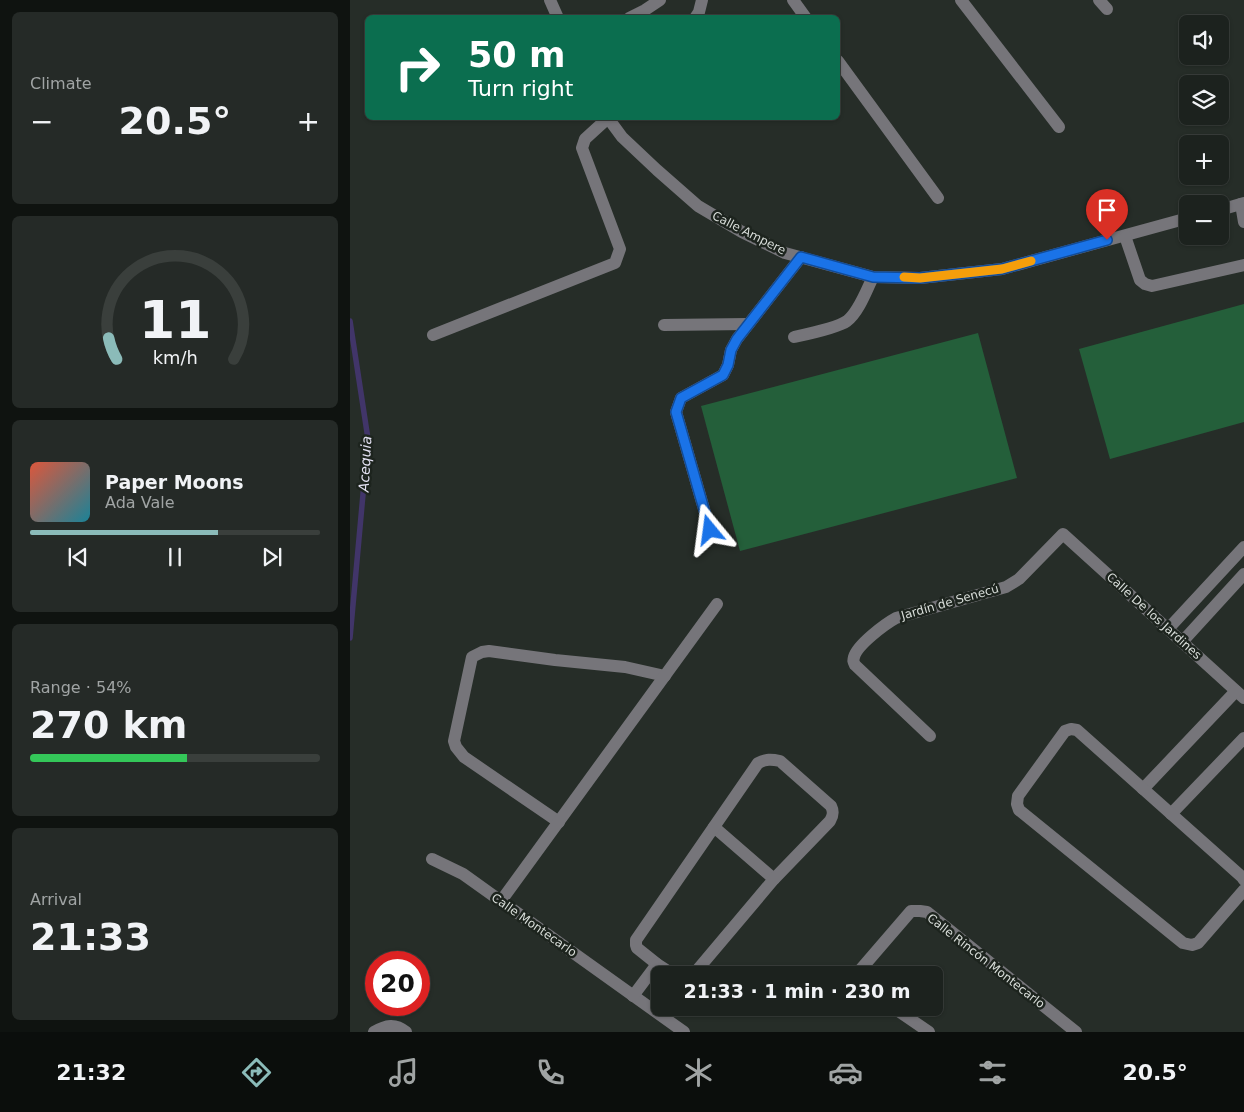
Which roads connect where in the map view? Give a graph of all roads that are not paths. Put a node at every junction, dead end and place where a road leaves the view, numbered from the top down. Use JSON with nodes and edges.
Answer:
{"nodes":[{"id":1,"x":550,"y":0,"type":"edge"},
{"id":2,"x":660,"y":0,"type":"edge"},
{"id":3,"x":702,"y":0,"type":"edge"},
{"id":4,"x":793,"y":0,"type":"edge"},
{"id":5,"x":961,"y":0,"type":"edge"},
{"id":6,"x":557,"y":15,"type":"edge"},
{"id":7,"x":635,"y":15,"type":"edge"},
{"id":8,"x":697,"y":15,"type":"edge"},
{"id":9,"x":804,"y":15,"type":"edge"},
{"id":10,"x":840,"y":63,"type":"edge"},
{"id":11,"x":606,"y":120,"type":"edge"},
{"id":12,"x":609,"y":120,"type":"edge"},
{"id":13,"x":1059,"y":127,"type":"dead end"},
{"id":14,"x":938,"y":198,"type":"dead end"},
{"id":15,"x":1242,"y":204,"type":"edge"},
{"id":16,"x":1229,"y":208,"type":"edge"},
{"id":17,"x":1179,"y":221,"type":"edge"},
{"id":18,"x":1244,"y":222,"type":"edge"},
{"id":19,"x":1125,"y":236,"type":"junction"},
{"id":20,"x":801,"y":257,"type":"junction"},
{"id":21,"x":1244,"y":265,"type":"edge"},
{"id":22,"x":873,"y":277,"type":"junction"},
{"id":23,"x":748,"y":324,"type":"junction"},
{"id":24,"x":664,"y":325,"type":"dead end"},
{"id":25,"x":433,"y":335,"type":"dead end"},
{"id":26,"x":794,"y":337,"type":"dead end"},
{"id":27,"x":710,"y":530,"type":"dead end"},
{"id":28,"x":1063,"y":534,"type":"joint"},
{"id":29,"x":1244,"y":547,"type":"edge"},
{"id":30,"x":1244,"y":574,"type":"edge"},
{"id":31,"x":717,"y":604,"type":"dead end"},
{"id":32,"x":1168,"y":629,"type":"junction"},
{"id":33,"x":1182,"y":642,"type":"junction"},
{"id":34,"x":665,"y":676,"type":"junction"},
{"id":35,"x":1240,"y":695,"type":"edge"},
{"id":36,"x":930,"y":736,"type":"dead end"},
{"id":37,"x":1244,"y":738,"type":"edge"},
{"id":38,"x":1143,"y":789,"type":"junction"},
{"id":39,"x":1171,"y":814,"type":"junction"},
{"id":40,"x":559,"y":822,"type":"junction"},
{"id":41,"x":714,"y":827,"type":"junction"},
{"id":42,"x":432,"y":859,"type":"dead end"},
{"id":43,"x":774,"y":879,"type":"junction"},
{"id":44,"x":1244,"y":880,"type":"edge"},
{"id":45,"x":1244,"y":890,"type":"edge"},
{"id":46,"x":501,"y":901,"type":"junction"},
{"id":47,"x":657,"y":964,"type":"junction"},
{"id":48,"x":660,"y":966,"type":"edge"},
{"id":49,"x":701,"y":966,"type":"edge"},
{"id":50,"x":864,"y":966,"type":"edge"},
{"id":51,"x":633,"y":996,"type":"junction"},
{"id":52,"x":905,"y":1016,"type":"edge"},
{"id":53,"x":403,"y":1029,"type":"edge"},
{"id":54,"x":374,"y":1032,"type":"edge"},
{"id":55,"x":684,"y":1032,"type":"edge"},
{"id":56,"x":928,"y":1032,"type":"edge"},
{"id":57,"x":1076,"y":1032,"type":"edge"}],
"edges":[{"from":1,"to":6,"type":"street"},
{"from":2,"to":7,"type":"street"},
{"from":3,"to":8,"type":"street"},
{"from":4,"to":9,"type":"street"},
{"from":5,"to":13,"type":"street"},
{"from":10,"to":14,"type":"street"},
{"from":11,"to":25,"type":"street"},
{"from":12,"to":20,"type":"street","name":"Calle Ampere"},
{"from":15,"to":16,"type":"street"},
{"from":15,"to":18,"type":"street"},
{"from":17,"to":19,"type":"street","name":"Calle Ampere"},
{"from":19,"to":21,"type":"street"},
{"from":19,"to":22,"type":"street","name":"Calle Ampere"},
{"from":20,"to":22,"type":"street","name":"Calle Ampere"},
{"from":20,"to":23,"type":"street"},
{"from":22,"to":26,"type":"street"},
{"from":23,"to":24,"type":"street"},
{"from":23,"to":27,"type":"street"},
{"from":28,"to":32,"type":"street","name":"Calle De los Jardines"},
{"from":28,"to":36,"type":"street","name":"Jardín de Senecú"},
{"from":29,"to":32,"type":"street"},
{"from":30,"to":33,"type":"street"},
{"from":31,"to":34,"type":"street"},
{"from":32,"to":33,"type":"street","name":"Calle De los Jardines"},
{"from":33,"to":35,"type":"street","name":"Calle De los Jardines"},
{"from":34,"to":40,"type":"street"},
{"from":34,"to":40,"type":"street"},
{"from":35,"to":38,"type":"street"},
{"from":37,"to":39,"type":"street"},
{"from":38,"to":39,"type":"street"},
{"from":38,"to":45,"type":"street"},
{"from":39,"to":44,"type":"street"},
{"from":40,"to":46,"type":"street"},
{"from":41,"to":43,"type":"street"},
{"from":41,"to":43,"type":"street"},
{"from":41,"to":47,"type":"street"},
{"from":42,"to":46,"type":"street","name":"Calle Montecarlo"},
{"from":43,"to":49,"type":"street"},
{"from":46,"to":51,"type":"street","name":"Calle Montecarlo"},
{"from":47,"to":48,"type":"street"},
{"from":47,"to":51,"type":"street"},
{"from":50,"to":57,"type":"street","name":"Calle Rincón Montecarlo"},
{"from":51,"to":55,"type":"street","name":"Calle Montecarlo"},
{"from":52,"to":56,"type":"street"},
{"from":53,"to":54,"type":"street"}]}
